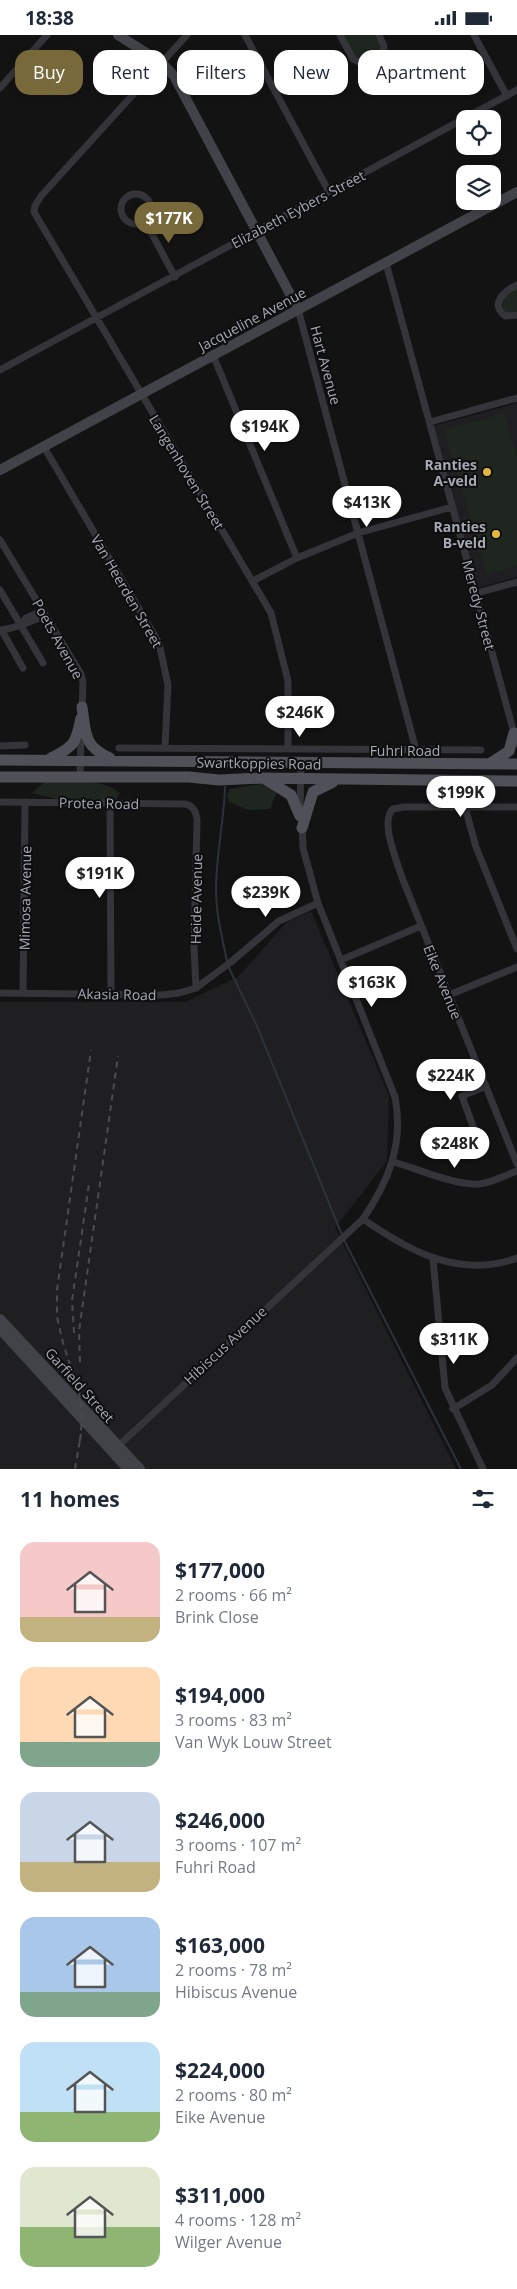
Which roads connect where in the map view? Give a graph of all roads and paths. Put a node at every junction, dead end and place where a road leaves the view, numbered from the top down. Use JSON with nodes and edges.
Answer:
{"nodes":[{"id":1,"x":47,"y":35,"type":"edge"},
{"id":2,"x":118,"y":35,"type":"edge"},
{"id":3,"x":187,"y":35,"type":"edge"},
{"id":4,"x":246,"y":35,"type":"edge"},
{"id":5,"x":340,"y":35,"type":"edge"},
{"id":6,"x":379,"y":35,"type":"edge"},
{"id":7,"x":474,"y":35,"type":"edge"},
{"id":8,"x":142,"y":50,"type":"edge"},
{"id":9,"x":167,"y":57,"type":"edge"},
{"id":10,"x":167,"y":68,"type":"edge"},
{"id":11,"x":0,"y":88,"type":"edge"},
{"id":12,"x":517,"y":90,"type":"edge"},
{"id":13,"x":133,"y":95,"type":"edge"},
{"id":14,"x":507,"y":96,"type":"junction"},
{"id":15,"x":329,"y":192,"type":"junction"},
{"id":16,"x":517,"y":192,"type":"edge"},
{"id":17,"x":145,"y":221,"type":"junction"},
{"id":18,"x":257,"y":231,"type":"junction"},
{"id":19,"x":386,"y":263,"type":"junction"},
{"id":20,"x":175,"y":277,"type":"junction"},
{"id":21,"x":517,"y":285,"type":"edge"},
{"id":22,"x":298,"y":309,"type":"junction"},
{"id":23,"x":517,"y":315,"type":"edge"},
{"id":24,"x":96,"y":318,"type":"junction"},
{"id":25,"x":213,"y":355,"type":"junction"},
{"id":26,"x":0,"y":370,"type":"edge"},
{"id":27,"x":141,"y":393,"type":"junction"},
{"id":28,"x":517,"y":398,"type":"edge"},
{"id":29,"x":430,"y":422,"type":"junction"},
{"id":30,"x":44,"y":447,"type":"junction"},
{"id":31,"x":0,"y":470,"type":"edge"},
{"id":32,"x":452,"y":507,"type":"junction"},
{"id":33,"x":358,"y":533,"type":"junction"},
{"id":34,"x":0,"y":540,"type":"edge"},
{"id":35,"x":297,"y":558,"type":"junction"},
{"id":36,"x":253,"y":581,"type":"junction"},
{"id":37,"x":517,"y":582,"type":"edge"},
{"id":38,"x":0,"y":590,"type":"edge"},
{"id":39,"x":476,"y":593,"type":"junction"},
{"id":40,"x":44,"y":613,"type":"junction"},
{"id":41,"x":21,"y":623,"type":"junction"},
{"id":42,"x":1,"y":631,"type":"edge"},
{"id":43,"x":43,"y":663,"type":"dead end"},
{"id":44,"x":23,"y":668,"type":"dead end"},
{"id":45,"x":82,"y":712,"type":"junction"},
{"id":46,"x":516,"y":738,"type":"edge"},
{"id":47,"x":25,"y":745,"type":"dead end"},
{"id":48,"x":0,"y":746,"type":"edge"},
{"id":49,"x":166,"y":747,"type":"junction"},
{"id":50,"x":119,"y":748,"type":"dead end"},
{"id":51,"x":288,"y":749,"type":"junction"},
{"id":52,"x":416,"y":750,"type":"junction"},
{"id":53,"x":481,"y":750,"type":"dead end"},
{"id":54,"x":0,"y":760,"type":"edge"},
{"id":55,"x":47,"y":760,"type":"junction"},
{"id":56,"x":80,"y":760,"type":"junction"},
{"id":57,"x":115,"y":760,"type":"junction"},
{"id":58,"x":301,"y":762,"type":"junction"},
{"id":59,"x":517,"y":764,"type":"edge"},
{"id":60,"x":488,"y":765,"type":"junction"},
{"id":61,"x":0,"y":777,"type":"edge"},
{"id":62,"x":80,"y":778,"type":"junction"},
{"id":63,"x":262,"y":778,"type":"junction"},
{"id":64,"x":301,"y":779,"type":"junction"},
{"id":65,"x":340,"y":780,"type":"junction"},
{"id":66,"x":517,"y":781,"type":"edge"},
{"id":67,"x":0,"y":802,"type":"edge"},
{"id":68,"x":25,"y":802,"type":"junction"},
{"id":69,"x":110,"y":803,"type":"junction"},
{"id":70,"x":465,"y":807,"type":"junction"},
{"id":71,"x":517,"y":807,"type":"edge"},
{"id":72,"x":195,"y":810,"type":"joint"},
{"id":73,"x":300,"y":816,"type":"junction"},
{"id":74,"x":302,"y":828,"type":"junction"},
{"id":75,"x":318,"y":903,"type":"junction"},
{"id":76,"x":421,"y":926,"type":"junction"},
{"id":77,"x":517,"y":949,"type":"edge"},
{"id":78,"x":341,"y":960,"type":"junction"},
{"id":79,"x":517,"y":967,"type":"edge"},
{"id":80,"x":196,"y":988,"type":"junction"},
{"id":81,"x":0,"y":993,"type":"edge"},
{"id":82,"x":23,"y":993,"type":"junction"},
{"id":83,"x":111,"y":994,"type":"junction"},
{"id":84,"x":449,"y":995,"type":"junction"},
{"id":85,"x":486,"y":1086,"type":"junction"},
{"id":86,"x":475,"y":1132,"type":"dead end"},
{"id":87,"x":394,"y":1162,"type":"junction"},
{"id":88,"x":517,"y":1164,"type":"edge"},
{"id":89,"x":517,"y":1171,"type":"edge"},
{"id":90,"x":363,"y":1219,"type":"junction"},
{"id":91,"x":517,"y":1258,"type":"edge"},
{"id":92,"x":433,"y":1259,"type":"junction"},
{"id":93,"x":0,"y":1319,"type":"edge"},
{"id":94,"x":0,"y":1329,"type":"edge"},
{"id":95,"x":5,"y":1341,"type":"edge"},
{"id":96,"x":517,"y":1358,"type":"edge"},
{"id":97,"x":453,"y":1409,"type":"junction"},
{"id":98,"x":115,"y":1449,"type":"junction"},
{"id":99,"x":128,"y":1469,"type":"edge"},
{"id":100,"x":140,"y":1469,"type":"edge"},
{"id":101,"x":483,"y":1469,"type":"edge"}],
"edges":[{"from":1,"to":11,"type":"street"},
{"from":2,"to":8,"type":"street","name":"Hart Avenue"},
{"from":3,"to":9,"type":"street"},
{"from":4,"to":15,"type":"street"},
{"from":5,"to":6,"type":"street"},
{"from":7,"to":14,"type":"street"},
{"from":10,"to":18,"type":"street","name":"Hart Avenue"},
{"from":12,"to":14,"type":"street","name":"Elizabeth Eybers Street"},
{"from":13,"to":24,"type":"street","name":"Langenhoven Street"},
{"from":14,"to":15,"type":"street","name":"Elizabeth Eybers Street"},
{"from":15,"to":18,"type":"street","name":"Elizabeth Eybers Street"},
{"from":16,"to":19,"type":"street","name":"Jacqueline Avenue"},
{"from":17,"to":17,"type":"street"},
{"from":17,"to":20,"type":"street"},
{"from":18,"to":20,"type":"street","name":"Elizabeth Eybers Street"},
{"from":18,"to":22,"type":"street","name":"Hart Avenue"},
{"from":19,"to":22,"type":"street","name":"Jacqueline Avenue"},
{"from":19,"to":29,"type":"street","name":"Meredy Street"},
{"from":20,"to":24,"type":"street","name":"Elizabeth Eybers Street"},
{"from":21,"to":23,"type":"street"},
{"from":22,"to":25,"type":"street","name":"Jacqueline Avenue"},
{"from":22,"to":33,"type":"street","name":"Hart Avenue"},
{"from":24,"to":26,"type":"street","name":"Elizabeth Eybers Street"},
{"from":24,"to":27,"type":"street","name":"Langenhoven Street"},
{"from":25,"to":27,"type":"street","name":"Jacqueline Avenue"},
{"from":25,"to":35,"type":"street"},
{"from":27,"to":30,"type":"street","name":"Jacqueline Avenue"},
{"from":27,"to":36,"type":"street","name":"Langenhoven Street"},
{"from":28,"to":29,"type":"street"},
{"from":29,"to":32,"type":"street","name":"Meredy Street"},
{"from":30,"to":31,"type":"street","name":"Jacqueline Avenue"},
{"from":30,"to":49,"type":"street","name":"Van Heerden Street"},
{"from":32,"to":33,"type":"street"},
{"from":32,"to":39,"type":"street","name":"Meredy Street"},
{"from":33,"to":35,"type":"street"},
{"from":33,"to":52,"type":"street","name":"Hart Avenue"},
{"from":34,"to":40,"type":"street","name":"Poets Avenue"},
{"from":35,"to":36,"type":"street"},
{"from":36,"to":51,"type":"street","name":"Langenhoven Street"},
{"from":37,"to":39,"type":"street"},
{"from":38,"to":41,"type":"street"},
{"from":39,"to":46,"type":"street","name":"Meredy Street"},
{"from":40,"to":41,"type":"street"},
{"from":40,"to":45,"type":"street","name":"Poets Avenue"},
{"from":41,"to":42,"type":"street"},
{"from":41,"to":43,"type":"street"},
{"from":42,"to":44,"type":"street"},
{"from":45,"to":55,"type":"main road"},
{"from":45,"to":56,"type":"street","name":"Poets Avenue"},
{"from":45,"to":57,"type":"main road"},
{"from":46,"to":60,"type":"main road"},
{"from":47,"to":48,"type":"street"},
{"from":49,"to":50,"type":"street","name":"Fuhri Road"},
{"from":49,"to":51,"type":"street","name":"Fuhri Road"},
{"from":51,"to":52,"type":"street","name":"Fuhri Road"},
{"from":52,"to":53,"type":"street","name":"Fuhri Road"},
{"from":54,"to":55,"type":"main road","name":"Swartkoppies Road"},
{"from":55,"to":56,"type":"main road","name":"Swartkoppies Road"},
{"from":56,"to":57,"type":"main road","name":"Swartkoppies Road"},
{"from":56,"to":62,"type":"street","name":"Poets Avenue"},
{"from":57,"to":58,"type":"main road","name":"Swartkoppies Road"},
{"from":58,"to":60,"type":"main road","name":"Swartkoppies Road"},
{"from":58,"to":64,"type":"street"},
{"from":59,"to":60,"type":"main road","name":"Swartkoppies Road"},
{"from":61,"to":62,"type":"main road","name":"Swartkoppies Road"},
{"from":62,"to":63,"type":"main road","name":"Swartkoppies Road"},
{"from":63,"to":64,"type":"main road","name":"Swartkoppies Road"},
{"from":63,"to":73,"type":"main road"},
{"from":64,"to":65,"type":"main road","name":"Swartkoppies Road"},
{"from":64,"to":73,"type":"street"},
{"from":65,"to":66,"type":"main road","name":"Swartkoppies Road"},
{"from":65,"to":74,"type":"main road"},
{"from":67,"to":68,"type":"street","name":"Protea Road"},
{"from":68,"to":69,"type":"street","name":"Protea Road"},
{"from":68,"to":82,"type":"street","name":"Mimosa Avenue"},
{"from":69,"to":72,"type":"street","name":"Protea Road"},
{"from":69,"to":83,"type":"street"},
{"from":70,"to":71,"type":"street"},
{"from":70,"to":76,"type":"street","name":"Eike Avenue"},
{"from":70,"to":77,"type":"street"},
{"from":72,"to":80,"type":"street","name":"Heide Avenue"},
{"from":73,"to":74,"type":"street"},
{"from":74,"to":75,"type":"street"},
{"from":75,"to":78,"type":"street"},
{"from":75,"to":80,"type":"street","name":"Akasia Road"},
{"from":76,"to":78,"type":"street"},
{"from":76,"to":84,"type":"street","name":"Eike Avenue"},
{"from":78,"to":87,"type":"street"},
{"from":79,"to":84,"type":"street"},
{"from":80,"to":83,"type":"street","name":"Akasia Road"},
{"from":81,"to":82,"type":"street","name":"Akasia Road"},
{"from":82,"to":83,"type":"street","name":"Akasia Road"},
{"from":84,"to":85,"type":"street","name":"Eike Avenue"},
{"from":85,"to":86,"type":"street"},
{"from":85,"to":88,"type":"street","name":"Eike Avenue"},
{"from":87,"to":89,"type":"street"},
{"from":87,"to":90,"type":"street"},
{"from":90,"to":92,"type":"street"},
{"from":90,"to":98,"type":"street","name":"Hibiscus Avenue"},
{"from":91,"to":92,"type":"street"},
{"from":92,"to":97,"type":"street"},
{"from":93,"to":98,"type":"street","name":"Garfield Street"},
{"from":94,"to":95,"type":"street","name":"Garfield Street"},
{"from":95,"to":98,"type":"street","name":"Garfield Street"},
{"from":96,"to":97,"type":"street"},
{"from":97,"to":101,"type":"street"},
{"from":98,"to":99,"type":"street","name":"Garfield Street"},
{"from":98,"to":100,"type":"street","name":"Garfield Street"}]}
